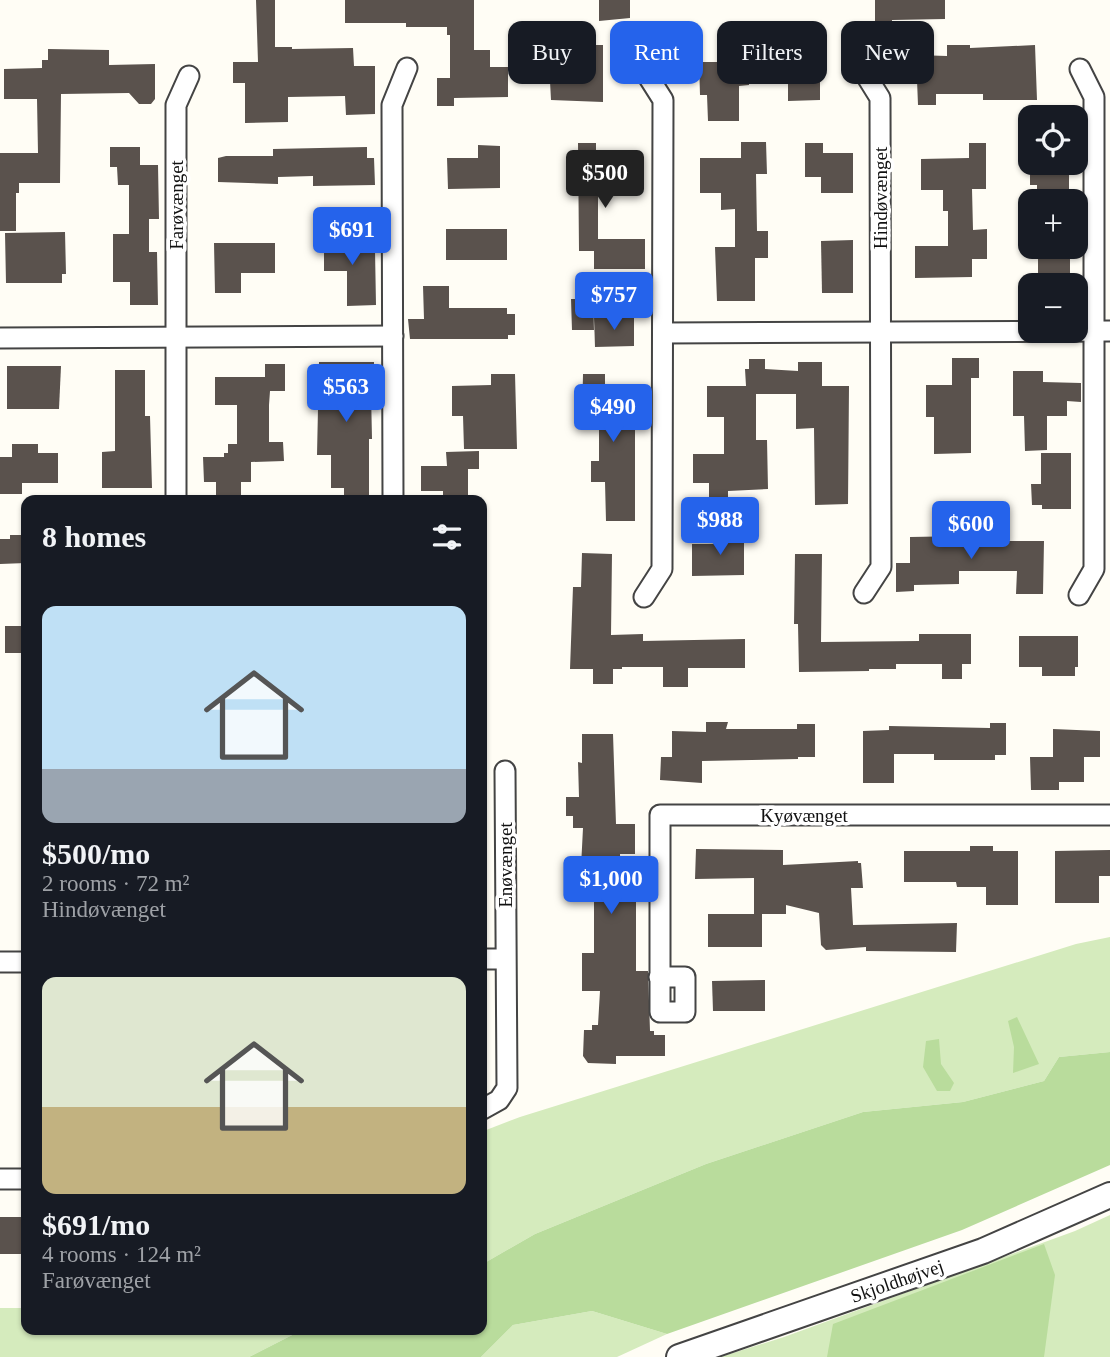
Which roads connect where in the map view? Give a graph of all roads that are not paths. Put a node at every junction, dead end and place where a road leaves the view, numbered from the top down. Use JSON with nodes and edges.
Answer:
{"nodes":[{"id":1,"x":407,"y":68,"type":"dead end"},
{"id":2,"x":1080,"y":69,"type":"dead end"},
{"id":3,"x":189,"y":76,"type":"dead end"},
{"id":4,"x":653,"y":84,"type":"edge"},
{"id":5,"x":871,"y":84,"type":"edge"},
{"id":6,"x":1103,"y":331,"type":"edge"},
{"id":7,"x":881,"y":332,"type":"junction"},
{"id":8,"x":664,"y":333,"type":"junction"},
{"id":9,"x":393,"y":336,"type":"junction"},
{"id":10,"x":176,"y":337,"type":"junction"},
{"id":11,"x":0,"y":338,"type":"edge"},
{"id":12,"x":176,"y":495,"type":"edge"},
{"id":13,"x":393,"y":495,"type":"edge"},
{"id":14,"x":864,"y":593,"type":"dead end"},
{"id":15,"x":1079,"y":594,"type":"dead end"},
{"id":16,"x":644,"y":597,"type":"dead end"},
{"id":17,"x":505,"y":771,"type":"dead end"},
{"id":18,"x":1110,"y":815,"type":"edge"},
{"id":19,"x":505,"y":959,"type":"junction"},
{"id":20,"x":487,"y":960,"type":"edge"},
{"id":21,"x":0,"y":962,"type":"edge"},
{"id":22,"x":21,"y":962,"type":"edge"},
{"id":23,"x":659,"y":977,"type":"dead end"},
{"id":24,"x":487,"y":1107,"type":"edge"},
{"id":25,"x":0,"y":1179,"type":"edge"},
{"id":26,"x":21,"y":1180,"type":"edge"},
{"id":27,"x":1110,"y":1195,"type":"edge"},
{"id":28,"x":680,"y":1357,"type":"edge"}],
"edges":[{"from":1,"to":9,"type":"street"},
{"from":2,"to":6,"type":"street"},
{"from":3,"to":10,"type":"street","name":"Farøvænget"},
{"from":4,"to":8,"type":"street"},
{"from":5,"to":7,"type":"street","name":"Hindøvænget"},
{"from":6,"to":7,"type":"street"},
{"from":6,"to":15,"type":"street"},
{"from":7,"to":8,"type":"street"},
{"from":7,"to":14,"type":"street","name":"Hindøvænget"},
{"from":8,"to":16,"type":"street"},
{"from":9,"to":10,"type":"street"},
{"from":9,"to":13,"type":"street"},
{"from":10,"to":11,"type":"street"},
{"from":10,"to":12,"type":"street","name":"Farøvænget"},
{"from":17,"to":19,"type":"street","name":"Enøvænget"},
{"from":18,"to":23,"type":"street","name":"Kyøvænget"},
{"from":19,"to":20,"type":"street"},
{"from":19,"to":24,"type":"street","name":"Enøvænget"},
{"from":21,"to":22,"type":"street"},
{"from":25,"to":26,"type":"street"},
{"from":27,"to":28,"type":"street","name":"Skjoldhøjvej"}]}
